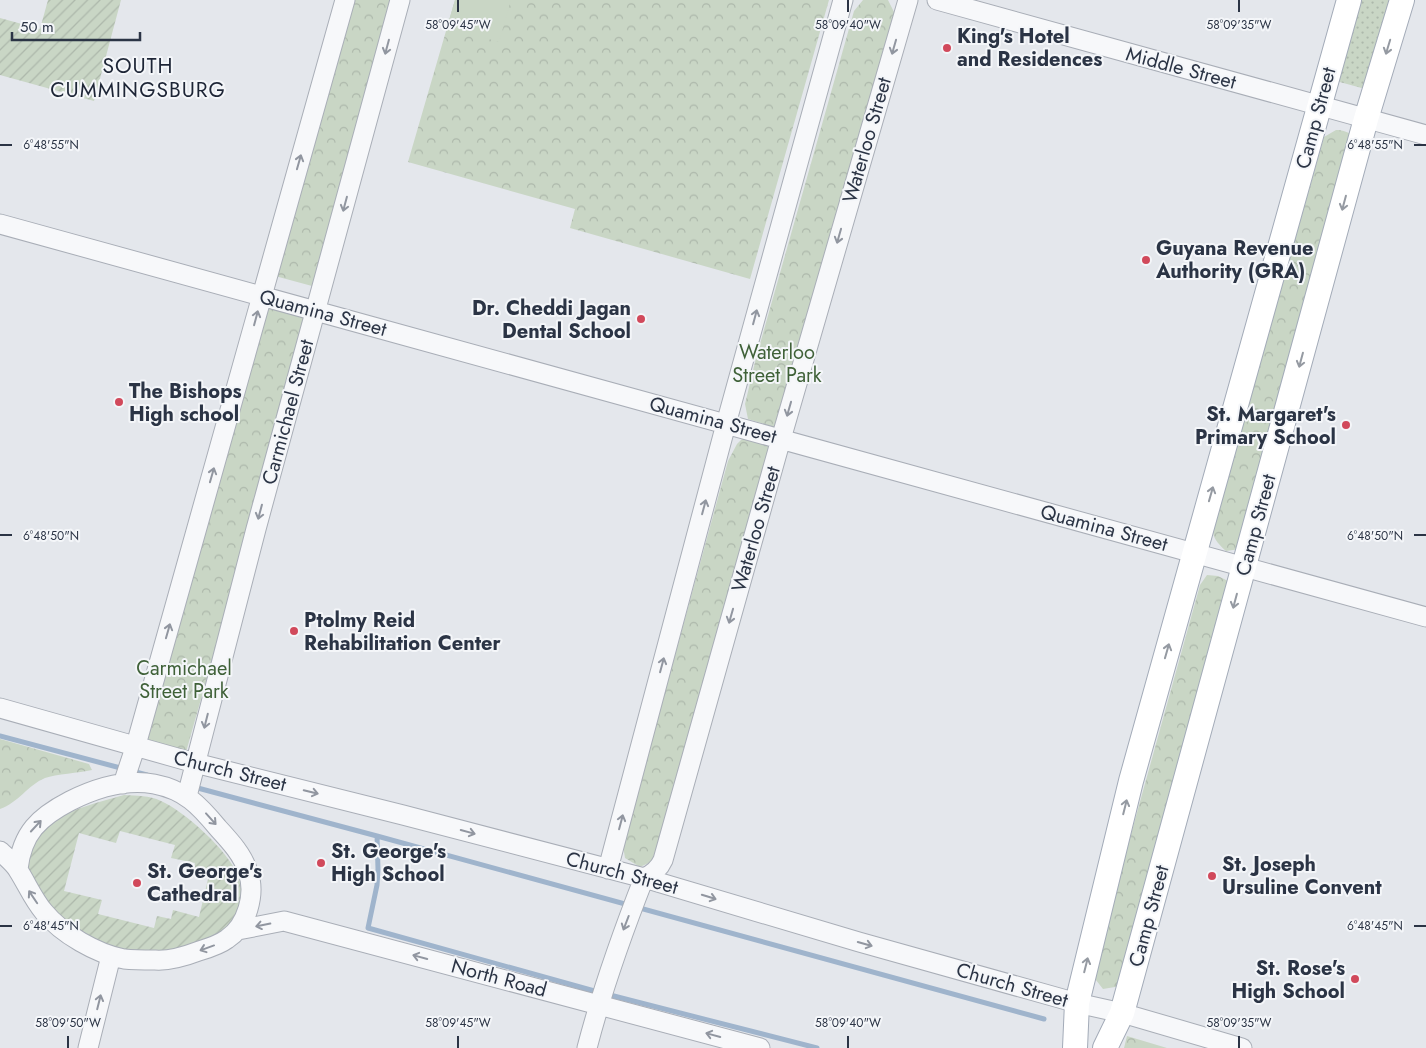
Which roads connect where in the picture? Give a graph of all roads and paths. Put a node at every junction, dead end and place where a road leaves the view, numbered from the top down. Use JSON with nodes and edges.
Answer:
{"nodes":[{"id":1,"x":344,"y":0,"type":"edge"},
{"id":2,"x":400,"y":0,"type":"edge"},
{"id":3,"x":843,"y":0,"type":"edge"},
{"id":4,"x":908,"y":0,"type":"edge"},
{"id":5,"x":937,"y":0,"type":"edge"},
{"id":6,"x":1349,"y":0,"type":"edge"},
{"id":7,"x":1402,"y":0,"type":"edge"},
{"id":8,"x":1320,"y":106,"type":"junction"},
{"id":9,"x":1366,"y":119,"type":"junction"},
{"id":10,"x":1426,"y":135,"type":"edge"},
{"id":11,"x":0,"y":224,"type":"edge"},
{"id":12,"x":262,"y":296,"type":"junction"},
{"id":13,"x":316,"y":311,"type":"junction"},
{"id":14,"x":726,"y":424,"type":"junction"},
{"id":15,"x":781,"y":439,"type":"junction"},
{"id":16,"x":1195,"y":553,"type":"junction"},
{"id":17,"x":1244,"y":568,"type":"junction"},
{"id":18,"x":1426,"y":617,"type":"edge"},
{"id":19,"x":0,"y":708,"type":"edge"},
{"id":20,"x":136,"y":745,"type":"junction"},
{"id":21,"x":126,"y":775,"type":"junction"},
{"id":22,"x":190,"y":782,"type":"junction"},
{"id":23,"x":0,"y":851,"type":"edge"},
{"id":24,"x":18,"y":869,"type":"junction"},
{"id":25,"x":608,"y":869,"type":"junction"},
{"id":26,"x":644,"y":878,"type":"junction"},
{"id":27,"x":238,"y":930,"type":"junction"},
{"id":28,"x":111,"y":956,"type":"junction"},
{"id":29,"x":1077,"y":1003,"type":"junction"},
{"id":30,"x":598,"y":1005,"type":"junction"},
{"id":31,"x":1122,"y":1013,"type":"junction"},
{"id":32,"x":88,"y":1048,"type":"edge"},
{"id":33,"x":587,"y":1048,"type":"edge"},
{"id":34,"x":760,"y":1048,"type":"edge"},
{"id":35,"x":1075,"y":1048,"type":"edge"},
{"id":36,"x":1105,"y":1048,"type":"edge"},
{"id":37,"x":1242,"y":1048,"type":"edge"}],
"edges":[{"from":12,"to":1,"type":"street","one_way":true},
{"from":2,"to":13,"type":"street","name":"Carmichael Street","one_way":true},
{"from":14,"to":3,"type":"street","one_way":true},
{"from":4,"to":15,"type":"street","name":"Waterloo Street","one_way":true},
{"from":5,"to":8,"type":"street","name":"Middle Street"},
{"from":6,"to":8,"type":"main road","name":"Camp Street"},
{"from":7,"to":9,"type":"main road","name":"Camp Street","one_way":true},
{"from":8,"to":9,"type":"street","name":"Middle Street"},
{"from":16,"to":8,"type":"main road","name":"Camp Street","one_way":true},
{"from":9,"to":10,"type":"street","name":"Middle Street"},
{"from":9,"to":17,"type":"main road","name":"Camp Street","one_way":true},
{"from":11,"to":12,"type":"street","name":"Quamina Street"},
{"from":12,"to":13,"type":"street","name":"Quamina Street"},
{"from":20,"to":12,"type":"street","one_way":true},
{"from":13,"to":14,"type":"street","name":"Quamina Street"},
{"from":13,"to":22,"type":"street","name":"Carmichael Street","one_way":true},
{"from":14,"to":15,"type":"street","name":"Quamina Street"},
{"from":25,"to":14,"type":"street","one_way":true},
{"from":15,"to":16,"type":"street","name":"Quamina Street"},
{"from":15,"to":26,"type":"street","name":"Waterloo Street","one_way":true},
{"from":16,"to":17,"type":"street","name":"Quamina Street"},
{"from":29,"to":16,"type":"main road","name":"Camp Street","one_way":true},
{"from":17,"to":18,"type":"street","name":"Quamina Street"},
{"from":17,"to":31,"type":"main road","name":"Camp Street","one_way":true},
{"from":19,"to":20,"type":"street","name":"Church Street"},
{"from":20,"to":21,"type":"street"},
{"from":20,"to":22,"type":"street","name":"Church Street"},
{"from":21,"to":22,"type":"street"},
{"from":24,"to":21,"type":"street","one_way":true},
{"from":22,"to":25,"type":"street","name":"Church Street","one_way":true},
{"from":22,"to":27,"type":"street","one_way":true},
{"from":23,"to":24,"type":"street"},
{"from":28,"to":24,"type":"street","one_way":true},
{"from":25,"to":26,"type":"street","name":"Church Street"},
{"from":26,"to":29,"type":"street","name":"Church Street","one_way":true},
{"from":26,"to":30,"type":"street","one_way":true},
{"from":27,"to":28,"type":"street","one_way":true},
{"from":30,"to":27,"type":"street","name":"North Road","one_way":true},
{"from":32,"to":28,"type":"street","one_way":true},
{"from":29,"to":31,"type":"street","name":"Church Street"},
{"from":29,"to":35,"type":"main road","name":"Camp Street"},
{"from":30,"to":33,"type":"street"},
{"from":34,"to":30,"type":"street","name":"North Road","one_way":true},
{"from":31,"to":36,"type":"main road","name":"Camp Street"},
{"from":31,"to":37,"type":"street","name":"Church Street"}]}
